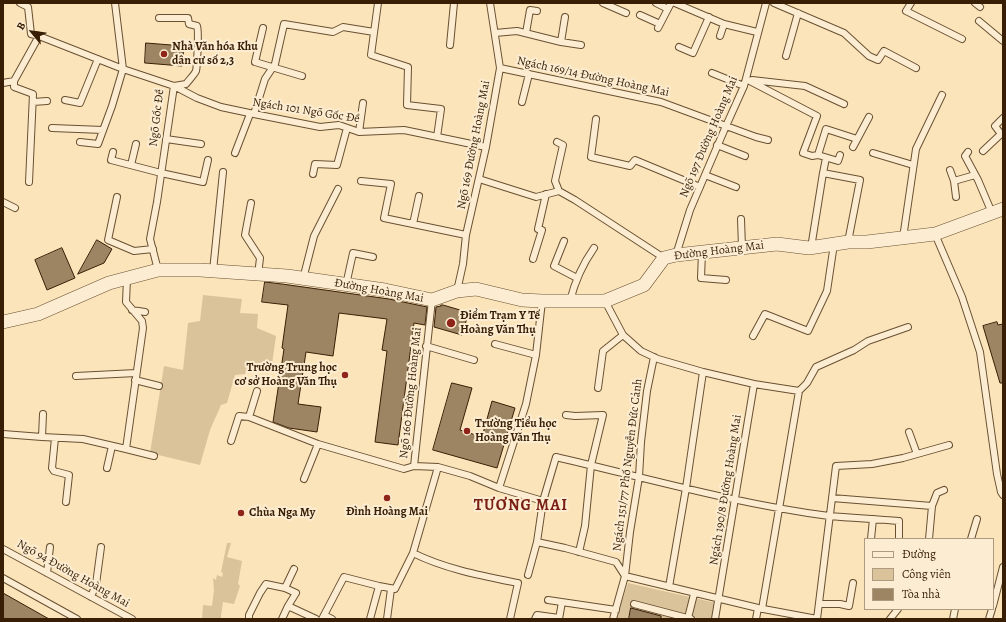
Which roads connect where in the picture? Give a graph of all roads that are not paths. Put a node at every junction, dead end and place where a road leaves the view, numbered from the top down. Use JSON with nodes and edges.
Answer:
{"nodes":[{"id":1,"x":20,"y":3,"type":"edge"},
{"id":2,"x":115,"y":3,"type":"edge"},
{"id":3,"x":378,"y":3,"type":"edge"},
{"id":4,"x":454,"y":3,"type":"edge"},
{"id":5,"x":490,"y":3,"type":"edge"},
{"id":6,"x":603,"y":3,"type":"edge"},
{"id":7,"x":656,"y":3,"type":"edge"},
{"id":8,"x":675,"y":3,"type":"edge"},
{"id":9,"x":766,"y":3,"type":"edge"},
{"id":10,"x":774,"y":3,"type":"edge"},
{"id":11,"x":975,"y":3,"type":"edge"},
{"id":12,"x":909,"y":4,"type":"edge"},
{"id":13,"x":669,"y":6,"type":"edge"},
{"id":14,"x":980,"y":7,"type":"dead end"},
{"id":15,"x":537,"y":11,"type":"dead end"},
{"id":16,"x":626,"y":13,"type":"dead end"},
{"id":17,"x":798,"y":13,"type":"junction"},
{"id":18,"x":640,"y":15,"type":"dead end"},
{"id":19,"x":565,"y":17,"type":"dead end"},
{"id":20,"x":709,"y":17,"type":"junction"},
{"id":21,"x":159,"y":18,"type":"dead end"},
{"id":22,"x":979,"y":21,"type":"dead end"},
{"id":23,"x":724,"y":24,"type":"junction"},
{"id":24,"x":263,"y":28,"type":"dead end"},
{"id":25,"x":374,"y":32,"type":"junction"},
{"id":26,"x":757,"y":32,"type":"junction"},
{"id":27,"x":495,"y":33,"type":"junction"},
{"id":28,"x":526,"y":33,"type":"junction"},
{"id":29,"x":39,"y":36,"type":"junction"},
{"id":30,"x":720,"y":36,"type":"dead end"},
{"id":31,"x":962,"y":39,"type":"dead end"},
{"id":32,"x":1003,"y":41,"type":"edge"},
{"id":33,"x":561,"y":42,"type":"junction"},
{"id":34,"x":450,"y":45,"type":"dead end"},
{"id":35,"x":581,"y":46,"type":"dead end"},
{"id":36,"x":679,"y":47,"type":"dead end"},
{"id":37,"x":786,"y":56,"type":"dead end"},
{"id":38,"x":98,"y":60,"type":"junction"},
{"id":39,"x":272,"y":68,"type":"junction"},
{"id":40,"x":500,"y":68,"type":"junction"},
{"id":41,"x":916,"y":68,"type":"dead end"},
{"id":42,"x":123,"y":69,"type":"junction"},
{"id":43,"x":712,"y":73,"type":"dead end"},
{"id":44,"x":529,"y":74,"type":"junction"},
{"id":45,"x":302,"y":76,"type":"dead end"},
{"id":46,"x":14,"y":81,"type":"junction"},
{"id":47,"x":3,"y":83,"type":"edge"},
{"id":48,"x":745,"y":83,"type":"junction"},
{"id":49,"x":174,"y":86,"type":"junction"},
{"id":50,"x":942,"y":95,"type":"dead end"},
{"id":51,"x":65,"y":100,"type":"dead end"},
{"id":52,"x":47,"y":101,"type":"dead end"},
{"id":53,"x":33,"y":102,"type":"junction"},
{"id":54,"x":522,"y":102,"type":"dead end"},
{"id":55,"x":363,"y":103,"type":"dead end"},
{"id":56,"x":844,"y":104,"type":"dead end"},
{"id":57,"x":252,"y":114,"type":"junction"},
{"id":58,"x":869,"y":117,"type":"dead end"},
{"id":59,"x":1003,"y":118,"type":"edge"},
{"id":60,"x":596,"y":119,"type":"dead end"},
{"id":61,"x":726,"y":126,"type":"junction"},
{"id":62,"x":52,"y":128,"type":"dead end"},
{"id":63,"x":347,"y":128,"type":"junction"},
{"id":64,"x":103,"y":130,"type":"junction"},
{"id":65,"x":359,"y":132,"type":"junction"},
{"id":66,"x":437,"y":137,"type":"junction"},
{"id":67,"x":166,"y":139,"type":"junction"},
{"id":68,"x":857,"y":139,"type":"junction"},
{"id":69,"x":768,"y":140,"type":"dead end"},
{"id":70,"x":80,"y":142,"type":"dead end"},
{"id":71,"x":557,"y":142,"type":"dead end"},
{"id":72,"x":136,"y":144,"type":"dead end"},
{"id":73,"x":201,"y":144,"type":"dead end"},
{"id":74,"x":717,"y":145,"type":"junction"},
{"id":75,"x":486,"y":147,"type":"junction"},
{"id":76,"x":853,"y":147,"type":"dead end"},
{"id":77,"x":983,"y":151,"type":"dead end"},
{"id":78,"x":113,"y":152,"type":"dead end"},
{"id":79,"x":968,"y":152,"type":"dead end"},
{"id":80,"x":873,"y":153,"type":"dead end"},
{"id":81,"x":236,"y":154,"type":"dead end"},
{"id":82,"x":818,"y":155,"type":"junction"},
{"id":83,"x":840,"y":155,"type":"dead end"},
{"id":84,"x":745,"y":156,"type":"dead end"},
{"id":85,"x":826,"y":158,"type":"junction"},
{"id":86,"x":208,"y":160,"type":"dead end"},
{"id":87,"x":131,"y":165,"type":"junction"},
{"id":88,"x":913,"y":165,"type":"junction"},
{"id":89,"x":950,"y":170,"type":"dead end"},
{"id":90,"x":223,"y":172,"type":"dead end"},
{"id":91,"x":161,"y":173,"type":"junction"},
{"id":92,"x":822,"y":173,"type":"junction"},
{"id":93,"x":313,"y":174,"type":"dead end"},
{"id":94,"x":705,"y":175,"type":"junction"},
{"id":95,"x":975,"y":175,"type":"junction"},
{"id":96,"x":479,"y":179,"type":"junction"},
{"id":97,"x":361,"y":180,"type":"dead end"},
{"id":98,"x":954,"y":181,"type":"junction"},
{"id":99,"x":29,"y":182,"type":"dead end"},
{"id":100,"x":736,"y":187,"type":"dead end"},
{"id":101,"x":700,"y":188,"type":"junction"},
{"id":102,"x":338,"y":189,"type":"dead end"},
{"id":103,"x":559,"y":191,"type":"junction"},
{"id":104,"x":546,"y":194,"type":"junction"},
{"id":105,"x":419,"y":196,"type":"dead end"},
{"id":106,"x":117,"y":197,"type":"dead end"},
{"id":107,"x":956,"y":197,"type":"dead end"},
{"id":108,"x":3,"y":202,"type":"edge"},
{"id":109,"x":251,"y":203,"type":"dead end"},
{"id":110,"x":15,"y":208,"type":"dead end"},
{"id":111,"x":998,"y":211,"type":"edge"},
{"id":112,"x":741,"y":219,"type":"dead end"},
{"id":113,"x":413,"y":224,"type":"junction"},
{"id":114,"x":935,"y":234,"type":"junction"},
{"id":115,"x":466,"y":236,"type":"junction"},
{"id":116,"x":903,"y":238,"type":"junction"},
{"id":117,"x":564,"y":241,"type":"dead end"},
{"id":118,"x":848,"y":242,"type":"junction"},
{"id":119,"x":834,"y":244,"type":"junction"},
{"id":120,"x":742,"y":247,"type":"junction"},
{"id":121,"x":594,"y":248,"type":"dead end"},
{"id":122,"x":810,"y":248,"type":"junction"},
{"id":123,"x":153,"y":249,"type":"junction"},
{"id":124,"x":702,"y":252,"type":"junction"},
{"id":125,"x":373,"y":257,"type":"dead end"},
{"id":126,"x":670,"y":257,"type":"junction"},
{"id":127,"x":533,"y":259,"type":"dead end"},
{"id":128,"x":158,"y":270,"type":"junction"},
{"id":129,"x":213,"y":271,"type":"junction"},
{"id":130,"x":258,"y":275,"type":"junction"},
{"id":131,"x":127,"y":278,"type":"junction"},
{"id":132,"x":577,"y":278,"type":"junction"},
{"id":133,"x":303,"y":279,"type":"junction"},
{"id":134,"x":726,"y":280,"type":"dead end"},
{"id":135,"x":346,"y":285,"type":"junction"},
{"id":136,"x":457,"y":291,"type":"junction"},
{"id":137,"x":432,"y":300,"type":"junction"},
{"id":138,"x":542,"y":301,"type":"junction"},
{"id":139,"x":570,"y":301,"type":"junction"},
{"id":140,"x":606,"y":301,"type":"junction"},
{"id":141,"x":132,"y":310,"type":"junction"},
{"id":142,"x":145,"y":312,"type":"dead end"},
{"id":143,"x":3,"y":322,"type":"edge"},
{"id":144,"x":908,"y":326,"type":"dead end"},
{"id":145,"x":623,"y":335,"type":"junction"},
{"id":146,"x":753,"y":336,"type":"dead end"},
{"id":147,"x":495,"y":344,"type":"dead end"},
{"id":148,"x":426,"y":346,"type":"junction"},
{"id":149,"x":536,"y":355,"type":"junction"},
{"id":150,"x":654,"y":357,"type":"junction"},
{"id":151,"x":474,"y":360,"type":"dead end"},
{"id":152,"x":703,"y":372,"type":"junction"},
{"id":153,"x":136,"y":373,"type":"junction"},
{"id":154,"x":76,"y":376,"type":"dead end"},
{"id":155,"x":135,"y":380,"type":"junction"},
{"id":156,"x":754,"y":384,"type":"junction"},
{"id":157,"x":158,"y":386,"type":"dead end"},
{"id":158,"x":598,"y":388,"type":"dead end"},
{"id":159,"x":257,"y":391,"type":"dead end"},
{"id":160,"x":799,"y":391,"type":"junction"},
{"id":161,"x":43,"y":414,"type":"dead end"},
{"id":162,"x":566,"y":415,"type":"dead end"},
{"id":163,"x":249,"y":417,"type":"junction"},
{"id":164,"x":909,"y":432,"type":"dead end"},
{"id":165,"x":3,"y":434,"type":"edge"},
{"id":166,"x":42,"y":437,"type":"junction"},
{"id":167,"x":55,"y":438,"type":"junction"},
{"id":168,"x":232,"y":441,"type":"dead end"},
{"id":169,"x":318,"y":444,"type":"junction"},
{"id":170,"x":949,"y":445,"type":"dead end"},
{"id":171,"x":112,"y":446,"type":"junction"},
{"id":172,"x":126,"y":449,"type":"junction"},
{"id":173,"x":917,"y":454,"type":"junction"},
{"id":174,"x":154,"y":456,"type":"dead end"},
{"id":175,"x":591,"y":465,"type":"junction"},
{"id":176,"x":414,"y":466,"type":"junction"},
{"id":177,"x":438,"y":467,"type":"junction"},
{"id":178,"x":107,"y":468,"type":"dead end"},
{"id":179,"x":639,"y":477,"type":"junction"},
{"id":180,"x":304,"y":479,"type":"dead end"},
{"id":181,"x":499,"y":488,"type":"junction"},
{"id":182,"x":686,"y":488,"type":"junction"},
{"id":183,"x":944,"y":490,"type":"dead end"},
{"id":184,"x":1003,"y":495,"type":"edge"},
{"id":185,"x":832,"y":498,"type":"junction"},
{"id":186,"x":736,"y":499,"type":"junction"},
{"id":187,"x":544,"y":501,"type":"junction"},
{"id":188,"x":66,"y":502,"type":"dead end"},
{"id":189,"x":932,"y":506,"type":"junction"},
{"id":190,"x":780,"y":508,"type":"junction"},
{"id":191,"x":830,"y":516,"type":"junction"},
{"id":192,"x":872,"y":519,"type":"junction"},
{"id":193,"x":977,"y":519,"type":"dead end"},
{"id":194,"x":871,"y":538,"type":"edge"},
{"id":195,"x":898,"y":538,"type":"edge"},
{"id":196,"x":929,"y":538,"type":"edge"},
{"id":197,"x":971,"y":538,"type":"edge"},
{"id":198,"x":537,"y":542,"type":"junction"},
{"id":199,"x":50,"y":547,"type":"dead end"},
{"id":200,"x":102,"y":547,"type":"dead end"},
{"id":201,"x":3,"y":549,"type":"edge"},
{"id":202,"x":579,"y":552,"type":"junction"},
{"id":203,"x":413,"y":553,"type":"junction"},
{"id":204,"x":1003,"y":567,"type":"edge"},
{"id":205,"x":294,"y":569,"type":"dead end"},
{"id":206,"x":47,"y":573,"type":"junction"},
{"id":207,"x":528,"y":575,"type":"dead end"},
{"id":208,"x":625,"y":576,"type":"junction"},
{"id":209,"x":3,"y":578,"type":"edge"},
{"id":210,"x":853,"y":583,"type":"dead end"},
{"id":211,"x":379,"y":586,"type":"junction"},
{"id":212,"x":669,"y":587,"type":"junction"},
{"id":213,"x":285,"y":588,"type":"junction"},
{"id":214,"x":391,"y":589,"type":"junction"},
{"id":215,"x":1000,"y":590,"type":"edge"},
{"id":216,"x":694,"y":594,"type":"junction"},
{"id":217,"x":91,"y":597,"type":"junction"},
{"id":218,"x":719,"y":599,"type":"junction"},
{"id":219,"x":548,"y":600,"type":"dead end"},
{"id":220,"x":562,"y":602,"type":"junction"},
{"id":221,"x":634,"y":604,"type":"dead end"},
{"id":222,"x":819,"y":604,"type":"junction"},
{"id":223,"x":994,"y":604,"type":"edge"},
{"id":224,"x":288,"y":606,"type":"junction"},
{"id":225,"x":760,"y":608,"type":"junction"},
{"id":226,"x":616,"y":610,"type":"junction"},
{"id":227,"x":897,"y":610,"type":"edge"},
{"id":228,"x":323,"y":617,"type":"edge"},
{"id":229,"x":559,"y":618,"type":"edge"},
{"id":230,"x":689,"y":618,"type":"edge"},
{"id":231,"x":77,"y":619,"type":"edge"},
{"id":232,"x":132,"y":619,"type":"edge"},
{"id":233,"x":249,"y":619,"type":"edge"},
{"id":234,"x":282,"y":619,"type":"edge"},
{"id":235,"x":316,"y":619,"type":"edge"},
{"id":236,"x":332,"y":619,"type":"edge"},
{"id":237,"x":370,"y":619,"type":"edge"},
{"id":238,"x":387,"y":619,"type":"edge"},
{"id":239,"x":510,"y":619,"type":"edge"},
{"id":240,"x":535,"y":619,"type":"edge"},
{"id":241,"x":613,"y":619,"type":"edge"},
{"id":242,"x":715,"y":619,"type":"edge"},
{"id":243,"x":756,"y":619,"type":"edge"},
{"id":244,"x":817,"y":619,"type":"edge"},
{"id":245,"x":890,"y":619,"type":"edge"}],
"edges":[{"from":1,"to":29,"type":"lane"},
{"from":2,"to":42,"type":"lane"},
{"from":3,"to":25,"type":"lane"},
{"from":4,"to":34,"type":"lane"},
{"from":5,"to":27,"type":"lane","name":"Ngõ 169 Đường Hoàng Mai"},
{"from":6,"to":16,"type":"lane"},
{"from":7,"to":13,"type":"lane"},
{"from":8,"to":20,"type":"lane"},
{"from":9,"to":26,"type":"lane","name":"Ngõ 197 Đường Hoàng Mai"},
{"from":10,"to":17,"type":"lane"},
{"from":11,"to":14,"type":"lane"},
{"from":12,"to":31,"type":"lane"},
{"from":13,"to":18,"type":"lane"},
{"from":15,"to":28,"type":"lane"},
{"from":17,"to":37,"type":"lane"},
{"from":17,"to":41,"type":"lane"},
{"from":19,"to":33,"type":"lane"},
{"from":20,"to":23,"type":"lane"},
{"from":20,"to":36,"type":"lane"},
{"from":21,"to":49,"type":"lane"},
{"from":22,"to":32,"type":"lane"},
{"from":23,"to":26,"type":"lane"},
{"from":23,"to":30,"type":"lane"},
{"from":24,"to":39,"type":"lane"},
{"from":25,"to":39,"type":"lane"},
{"from":25,"to":66,"type":"lane"},
{"from":26,"to":48,"type":"lane","name":"Ngõ 197 Đường Hoàng Mai"},
{"from":27,"to":28,"type":"lane"},
{"from":27,"to":40,"type":"lane","name":"Ngõ 169 Đường Hoàng Mai"},
{"from":28,"to":33,"type":"lane"},
{"from":29,"to":38,"type":"lane","name":"Ngõ Gốc Đề"},
{"from":29,"to":46,"type":"lane"},
{"from":33,"to":35,"type":"lane"},
{"from":38,"to":42,"type":"lane","name":"Ngõ Gốc Đề"},
{"from":38,"to":51,"type":"lane"},
{"from":39,"to":45,"type":"lane"},
{"from":39,"to":57,"type":"lane"},
{"from":40,"to":44,"type":"lane","name":"Ngách 169/14 Đường Hoàng Mai"},
{"from":40,"to":75,"type":"lane","name":"Ngõ 169 Đường Hoàng Mai"},
{"from":42,"to":49,"type":"lane","name":"Ngõ Gốc Đề"},
{"from":42,"to":64,"type":"lane"},
{"from":43,"to":48,"type":"lane"},
{"from":44,"to":54,"type":"lane"},
{"from":44,"to":61,"type":"lane","name":"Ngách 169/14 Đường Hoàng Mai"},
{"from":46,"to":47,"type":"lane"},
{"from":46,"to":53,"type":"lane"},
{"from":48,"to":56,"type":"lane"},
{"from":48,"to":61,"type":"lane","name":"Ngõ 197 Đường Hoàng Mai"},
{"from":48,"to":82,"type":"lane"},
{"from":49,"to":57,"type":"lane","name":"Ngách 101 Ngõ Gốc Đề"},
{"from":49,"to":67,"type":"lane","name":"Ngõ Gốc Đề"},
{"from":50,"to":88,"type":"lane"},
{"from":52,"to":53,"type":"lane"},
{"from":53,"to":99,"type":"lane"},
{"from":55,"to":65,"type":"lane"},
{"from":57,"to":63,"type":"lane","name":"Ngách 101 Ngõ Gốc Đề"},
{"from":57,"to":81,"type":"lane"},
{"from":58,"to":68,"type":"lane"},
{"from":59,"to":77,"type":"lane"},
{"from":60,"to":101,"type":"lane"},
{"from":61,"to":69,"type":"lane","name":"Ngách 169/14 Đường Hoàng Mai"},
{"from":61,"to":74,"type":"lane","name":"Ngõ 197 Đường Hoàng Mai"},
{"from":62,"to":64,"type":"lane"},
{"from":63,"to":65,"type":"lane","name":"Ngách 101 Ngõ Gốc Đề"},
{"from":63,"to":93,"type":"lane"},
{"from":64,"to":70,"type":"lane"},
{"from":65,"to":66,"type":"lane","name":"Ngách 101 Ngõ Gốc Đề"},
{"from":66,"to":75,"type":"lane","name":"Ngách 101 Ngõ Gốc Đề"},
{"from":67,"to":73,"type":"lane"},
{"from":67,"to":91,"type":"lane","name":"Ngõ Gốc Đề"},
{"from":68,"to":76,"type":"lane"},
{"from":68,"to":82,"type":"lane"},
{"from":71,"to":103,"type":"lane"},
{"from":72,"to":87,"type":"lane"},
{"from":74,"to":84,"type":"lane"},
{"from":74,"to":94,"type":"lane","name":"Ngõ 197 Đường Hoàng Mai"},
{"from":75,"to":96,"type":"lane","name":"Ngõ 169 Đường Hoàng Mai"},
{"from":78,"to":87,"type":"lane"},
{"from":79,"to":95,"type":"lane"},
{"from":80,"to":88,"type":"lane"},
{"from":82,"to":85,"type":"lane"},
{"from":83,"to":85,"type":"lane"},
{"from":85,"to":92,"type":"lane"},
{"from":86,"to":91,"type":"lane"},
{"from":87,"to":91,"type":"lane"},
{"from":88,"to":116,"type":"lane"},
{"from":89,"to":98,"type":"lane"},
{"from":90,"to":129,"type":"lane"},
{"from":91,"to":123,"type":"lane","name":"Ngõ Gốc Đề"},
{"from":92,"to":118,"type":"lane"},
{"from":92,"to":122,"type":"lane"},
{"from":94,"to":100,"type":"lane"},
{"from":94,"to":101,"type":"lane","name":"Ngõ 197 Đường Hoàng Mai"},
{"from":95,"to":98,"type":"lane"},
{"from":95,"to":111,"type":"lane"},
{"from":96,"to":104,"type":"lane"},
{"from":96,"to":115,"type":"lane","name":"Ngõ 169 Đường Hoàng Mai"},
{"from":97,"to":113,"type":"lane"},
{"from":98,"to":107,"type":"lane"},
{"from":101,"to":126,"type":"lane","name":"Ngõ 197 Đường Hoàng Mai"},
{"from":102,"to":133,"type":"lane"},
{"from":103,"to":104,"type":"lane"},
{"from":103,"to":126,"type":"lane"},
{"from":104,"to":127,"type":"lane"},
{"from":105,"to":113,"type":"lane"},
{"from":106,"to":123,"type":"lane"},
{"from":108,"to":110,"type":"lane"},
{"from":109,"to":130,"type":"lane"},
{"from":111,"to":114,"type":"street","name":"Đường Hoàng Mai"},
{"from":112,"to":120,"type":"lane"},
{"from":113,"to":115,"type":"lane"},
{"from":114,"to":116,"type":"street","name":"Đường Hoàng Mai"},
{"from":114,"to":184,"type":"lane"},
{"from":115,"to":136,"type":"lane","name":"Ngõ 169 Đường Hoàng Mai"},
{"from":116,"to":118,"type":"street","name":"Đường Hoàng Mai"},
{"from":117,"to":132,"type":"lane"},
{"from":118,"to":119,"type":"street","name":"Đường Hoàng Mai"},
{"from":119,"to":122,"type":"street","name":"Đường Hoàng Mai"},
{"from":119,"to":146,"type":"lane"},
{"from":120,"to":122,"type":"street","name":"Đường Hoàng Mai"},
{"from":120,"to":124,"type":"street","name":"Đường Hoàng Mai"},
{"from":121,"to":132,"type":"lane"},
{"from":123,"to":128,"type":"lane","name":"Ngõ Gốc Đề"},
{"from":124,"to":126,"type":"street","name":"Đường Hoàng Mai"},
{"from":124,"to":134,"type":"lane"},
{"from":125,"to":135,"type":"lane"},
{"from":126,"to":140,"type":"street","name":"Đường Hoàng Mai"},
{"from":128,"to":129,"type":"street","name":"Đường Hoàng Mai"},
{"from":128,"to":131,"type":"street","name":"Đường Hoàng Mai"},
{"from":129,"to":130,"type":"street","name":"Đường Hoàng Mai"},
{"from":130,"to":133,"type":"street","name":"Đường Hoàng Mai"},
{"from":131,"to":141,"type":"lane"},
{"from":131,"to":143,"type":"street","name":"Đường Hoàng Mai"},
{"from":132,"to":139,"type":"lane"},
{"from":133,"to":135,"type":"street","name":"Đường Hoàng Mai"},
{"from":135,"to":137,"type":"street","name":"Đường Hoàng Mai"},
{"from":136,"to":137,"type":"street","name":"Đường Hoàng Mai"},
{"from":136,"to":138,"type":"street","name":"Đường Hoàng Mai"},
{"from":137,"to":148,"type":"lane","name":"Ngõ 160 Đường Hoàng Mai"},
{"from":138,"to":139,"type":"street","name":"Đường Hoàng Mai"},
{"from":138,"to":149,"type":"lane"},
{"from":139,"to":140,"type":"street","name":"Đường Hoàng Mai"},
{"from":140,"to":145,"type":"lane"},
{"from":141,"to":142,"type":"lane"},
{"from":141,"to":153,"type":"lane"},
{"from":144,"to":160,"type":"lane"},
{"from":145,"to":150,"type":"lane"},
{"from":145,"to":158,"type":"lane"},
{"from":147,"to":149,"type":"lane"},
{"from":148,"to":151,"type":"lane"},
{"from":148,"to":176,"type":"lane","name":"Ngõ 160 Đường Hoàng Mai"},
{"from":149,"to":181,"type":"lane"},
{"from":150,"to":152,"type":"lane"},
{"from":150,"to":179,"type":"lane","name":"Ngách 151/77 Phố Nguyễn Đức Cảnh"},
{"from":152,"to":156,"type":"lane"},
{"from":152,"to":182,"type":"lane"},
{"from":153,"to":154,"type":"lane"},
{"from":153,"to":155,"type":"lane"},
{"from":155,"to":157,"type":"lane"},
{"from":155,"to":172,"type":"lane"},
{"from":156,"to":160,"type":"lane"},
{"from":156,"to":186,"type":"lane","name":"Ngách 190/8 Đường Hoàng Mai"},
{"from":159,"to":163,"type":"lane"},
{"from":160,"to":190,"type":"lane"},
{"from":161,"to":166,"type":"lane"},
{"from":162,"to":175,"type":"lane"},
{"from":163,"to":168,"type":"lane"},
{"from":163,"to":169,"type":"lane"},
{"from":164,"to":173,"type":"lane"},
{"from":165,"to":166,"type":"lane"},
{"from":166,"to":167,"type":"lane"},
{"from":167,"to":171,"type":"lane"},
{"from":167,"to":188,"type":"lane"},
{"from":169,"to":176,"type":"lane"},
{"from":169,"to":180,"type":"lane"},
{"from":170,"to":173,"type":"lane"},
{"from":171,"to":172,"type":"lane"},
{"from":171,"to":178,"type":"lane"},
{"from":172,"to":174,"type":"lane"},
{"from":173,"to":185,"type":"lane"},
{"from":175,"to":179,"type":"lane"},
{"from":175,"to":187,"type":"lane"},
{"from":175,"to":202,"type":"lane"},
{"from":176,"to":177,"type":"lane","name":"Ngõ 160 Đường Hoàng Mai"},
{"from":177,"to":181,"type":"lane","name":"Ngõ 160 Đường Hoàng Mai"},
{"from":177,"to":203,"type":"lane"},
{"from":179,"to":182,"type":"lane"},
{"from":179,"to":208,"type":"lane","name":"Ngách 151/77 Phố Nguyễn Đức Cảnh"},
{"from":181,"to":187,"type":"lane","name":"Ngõ 160 Đường Hoàng Mai"},
{"from":182,"to":186,"type":"lane"},
{"from":182,"to":212,"type":"lane"},
{"from":183,"to":189,"type":"lane"},
{"from":185,"to":189,"type":"lane"},
{"from":185,"to":191,"type":"lane"},
{"from":186,"to":190,"type":"lane"},
{"from":186,"to":218,"type":"lane","name":"Ngách 190/8 Đường Hoàng Mai"},
{"from":187,"to":198,"type":"lane"},
{"from":189,"to":196,"type":"lane"},
{"from":190,"to":191,"type":"lane"},
{"from":190,"to":225,"type":"lane"},
{"from":191,"to":192,"type":"lane"},
{"from":191,"to":222,"type":"lane"},
{"from":192,"to":194,"type":"lane"},
{"from":192,"to":195,"type":"lane"},
{"from":193,"to":197,"type":"lane"},
{"from":198,"to":202,"type":"lane"},
{"from":198,"to":207,"type":"lane"},
{"from":199,"to":206,"type":"lane"},
{"from":200,"to":217,"type":"lane"},
{"from":201,"to":206,"type":"lane","name":"Ngõ 94 Đường Hoàng Mai"},
{"from":202,"to":208,"type":"lane"},
{"from":203,"to":214,"type":"lane"},
{"from":203,"to":239,"type":"lane"},
{"from":204,"to":215,"type":"lane"},
{"from":205,"to":213,"type":"lane"},
{"from":206,"to":217,"type":"lane","name":"Ngõ 94 Đường Hoàng Mai"},
{"from":208,"to":212,"type":"lane"},
{"from":208,"to":226,"type":"lane","name":"Ngách 151/77 Phố Nguyễn Đức Cảnh"},
{"from":209,"to":231,"type":"lane"},
{"from":210,"to":222,"type":"lane"},
{"from":211,"to":214,"type":"lane"},
{"from":211,"to":228,"type":"lane"},
{"from":211,"to":237,"type":"lane"},
{"from":212,"to":216,"type":"lane"},
{"from":213,"to":224,"type":"lane"},
{"from":213,"to":233,"type":"lane"},
{"from":214,"to":238,"type":"lane"},
{"from":215,"to":223,"type":"lane"},
{"from":216,"to":218,"type":"lane"},
{"from":216,"to":230,"type":"lane"},
{"from":217,"to":232,"type":"lane","name":"Ngõ 94 Đường Hoàng Mai"},
{"from":218,"to":225,"type":"lane"},
{"from":218,"to":242,"type":"lane","name":"Ngách 190/8 Đường Hoàng Mai"},
{"from":219,"to":220,"type":"lane"},
{"from":220,"to":226,"type":"lane"},
{"from":220,"to":229,"type":"lane"},
{"from":221,"to":230,"type":"lane"},
{"from":222,"to":244,"type":"lane"},
{"from":224,"to":234,"type":"lane"},
{"from":224,"to":235,"type":"lane"},
{"from":225,"to":243,"type":"lane"},
{"from":225,"to":244,"type":"lane"},
{"from":226,"to":241,"type":"lane","name":"Ngách 151/77 Phố Nguyễn Đức Cảnh"},
{"from":227,"to":245,"type":"lane"},
{"from":228,"to":236,"type":"lane"},
{"from":229,"to":240,"type":"lane"}]}
